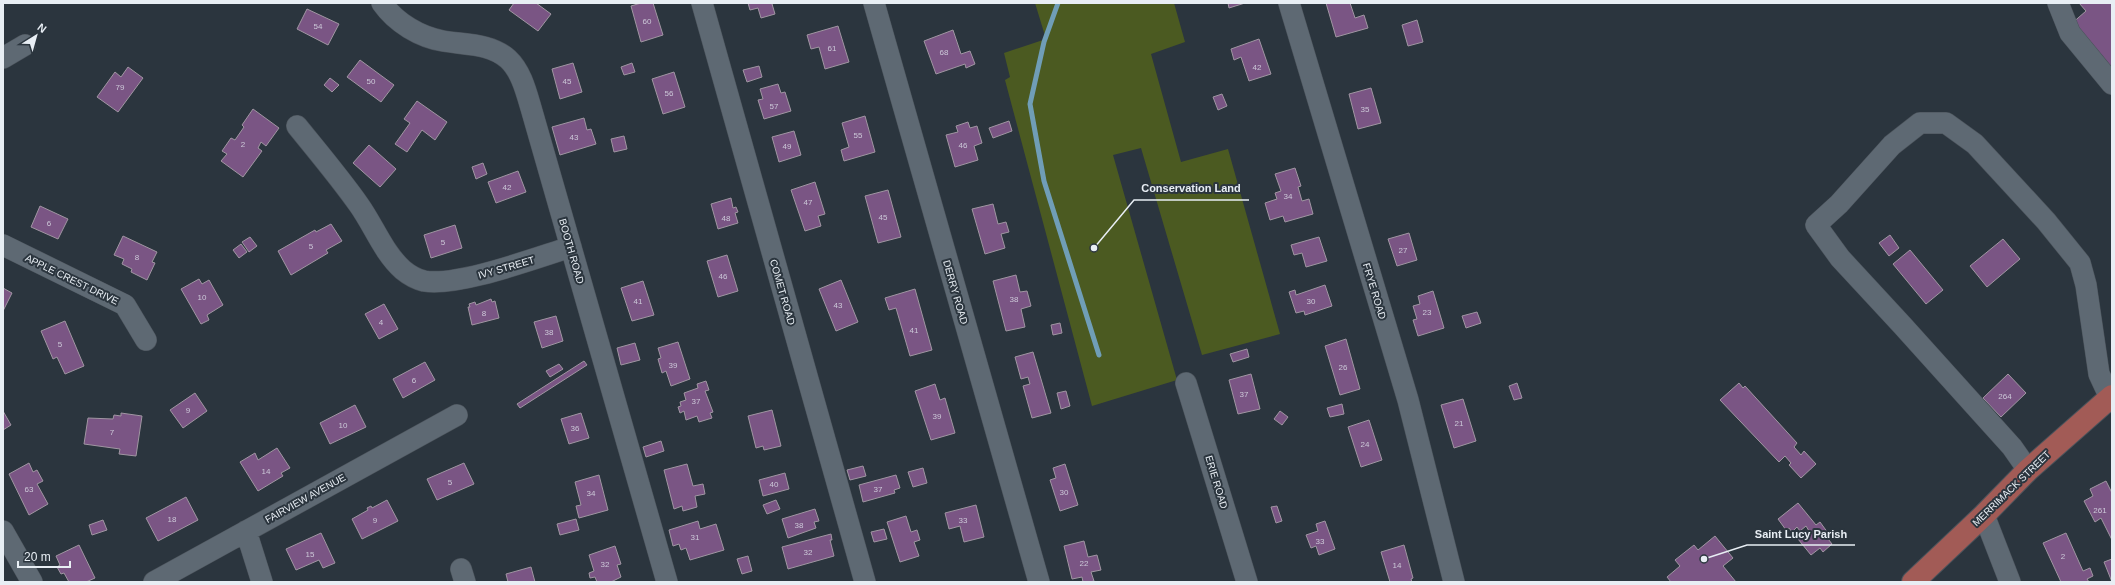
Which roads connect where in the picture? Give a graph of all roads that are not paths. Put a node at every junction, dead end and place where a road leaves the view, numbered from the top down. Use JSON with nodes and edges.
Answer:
{"nodes":[{"id":1,"x":382,"y":3,"type":"edge"},
{"id":2,"x":702,"y":3,"type":"edge"},
{"id":3,"x":874,"y":3,"type":"edge"},
{"id":4,"x":1288,"y":3,"type":"edge"},
{"id":5,"x":2058,"y":3,"type":"edge"},
{"id":6,"x":25,"y":45,"type":"dead end"},
{"id":7,"x":3,"y":58,"type":"edge"},
{"id":8,"x":2112,"y":84,"type":"edge"},
{"id":9,"x":297,"y":126,"type":"dead end"},
{"id":10,"x":3,"y":245,"type":"edge"},
{"id":11,"x":571,"y":247,"type":"junction"},
{"id":12,"x":146,"y":340,"type":"dead end"},
{"id":13,"x":1186,"y":383,"type":"dead end"},
{"id":14,"x":2111,"y":398,"type":"edge"},
{"id":15,"x":457,"y":415,"type":"dead end"},
{"id":16,"x":2028,"y":470,"type":"junction"},
{"id":17,"x":1984,"y":515,"type":"junction"},
{"id":18,"x":3,"y":531,"type":"edge"},
{"id":19,"x":246,"y":531,"type":"junction"},
{"id":20,"x":32,"y":582,"type":"edge"},
{"id":21,"x":154,"y":582,"type":"edge"},
{"id":22,"x":262,"y":582,"type":"edge"},
{"id":23,"x":667,"y":582,"type":"edge"},
{"id":24,"x":865,"y":582,"type":"edge"},
{"id":25,"x":1038,"y":582,"type":"edge"},
{"id":26,"x":1247,"y":582,"type":"edge"},
{"id":27,"x":1454,"y":582,"type":"edge"},
{"id":28,"x":1913,"y":582,"type":"edge"},
{"id":29,"x":2010,"y":582,"type":"edge"}],
"edges":[{"from":1,"to":11,"type":"street","name":"BOOTH ROAD"},
{"from":2,"to":24,"type":"street","name":"COMET ROAD"},
{"from":3,"to":25,"type":"street","name":"DERRY ROAD"},
{"from":4,"to":27,"type":"street","name":"FRYE ROAD"},
{"from":5,"to":8,"type":"street"},
{"from":6,"to":7,"type":"street"},
{"from":9,"to":11,"type":"street","name":"IVY STREET"},
{"from":10,"to":12,"type":"street","name":"APPLE CREST DRIVE"},
{"from":11,"to":23,"type":"street","name":"BOOTH ROAD"},
{"from":13,"to":26,"type":"street","name":"ERIE ROAD"},
{"from":14,"to":16,"type":"main road","name":"MERRIMACK STREET"},
{"from":14,"to":16,"type":"street"},
{"from":15,"to":19,"type":"street","name":"FAIRVIEW AVENUE"},
{"from":16,"to":17,"type":"main road","name":"MERRIMACK STREET"},
{"from":17,"to":28,"type":"main road","name":"MERRIMACK STREET"},
{"from":17,"to":29,"type":"street"},
{"from":18,"to":20,"type":"street"},
{"from":19,"to":21,"type":"street","name":"FAIRVIEW AVENUE"},
{"from":19,"to":22,"type":"street"}]}
